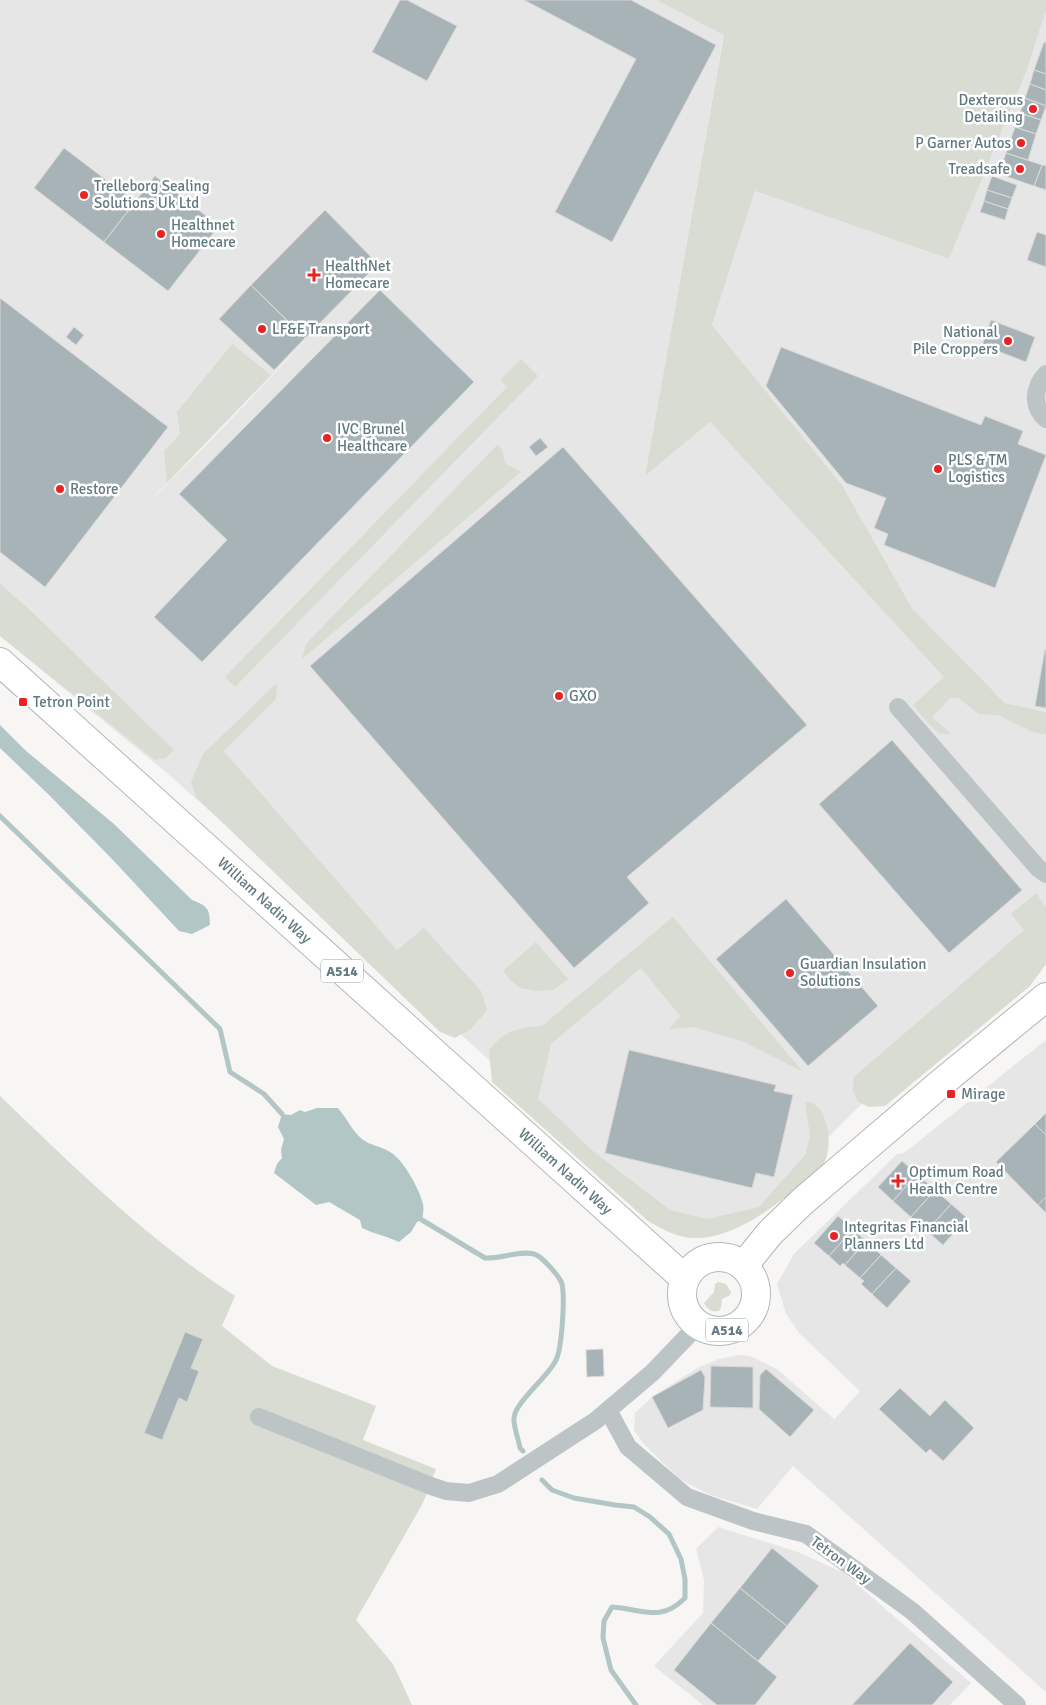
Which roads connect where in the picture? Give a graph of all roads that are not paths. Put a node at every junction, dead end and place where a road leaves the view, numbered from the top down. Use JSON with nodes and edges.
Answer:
{"nodes":[{"id":1,"x":1046,"y":374,"type":"edge"},
{"id":2,"x":1046,"y":419,"type":"edge"},
{"id":3,"x":0,"y":662,"type":"edge"},
{"id":4,"x":898,"y":707,"type":"dead end"},
{"id":5,"x":1046,"y":874,"type":"edge"},
{"id":6,"x":1046,"y":998,"type":"edge"},
{"id":7,"x":744,"y":1265,"type":"junction"},
{"id":8,"x":685,"y":1279,"type":"junction"},
{"id":9,"x":698,"y":1325,"type":"junction"},
{"id":10,"x":608,"y":1410,"type":"junction"},
{"id":11,"x":259,"y":1418,"type":"dead end"},
{"id":12,"x":1017,"y":1705,"type":"edge"}],
"edges":[{"from":1,"to":2,"type":"street"},
{"from":3,"to":8,"type":"main road","name":"William Nadin Way","number":"A514"},
{"from":4,"to":5,"type":"street"},
{"from":6,"to":7,"type":"main road"},
{"from":7,"to":8,"type":"main road"},
{"from":7,"to":9,"type":"main road","number":"A514"},
{"from":8,"to":9,"type":"main road","number":"A514"},
{"from":9,"to":10,"type":"street"},
{"from":10,"to":11,"type":"street"},
{"from":10,"to":12,"type":"street","name":"Tetron Way"}]}
